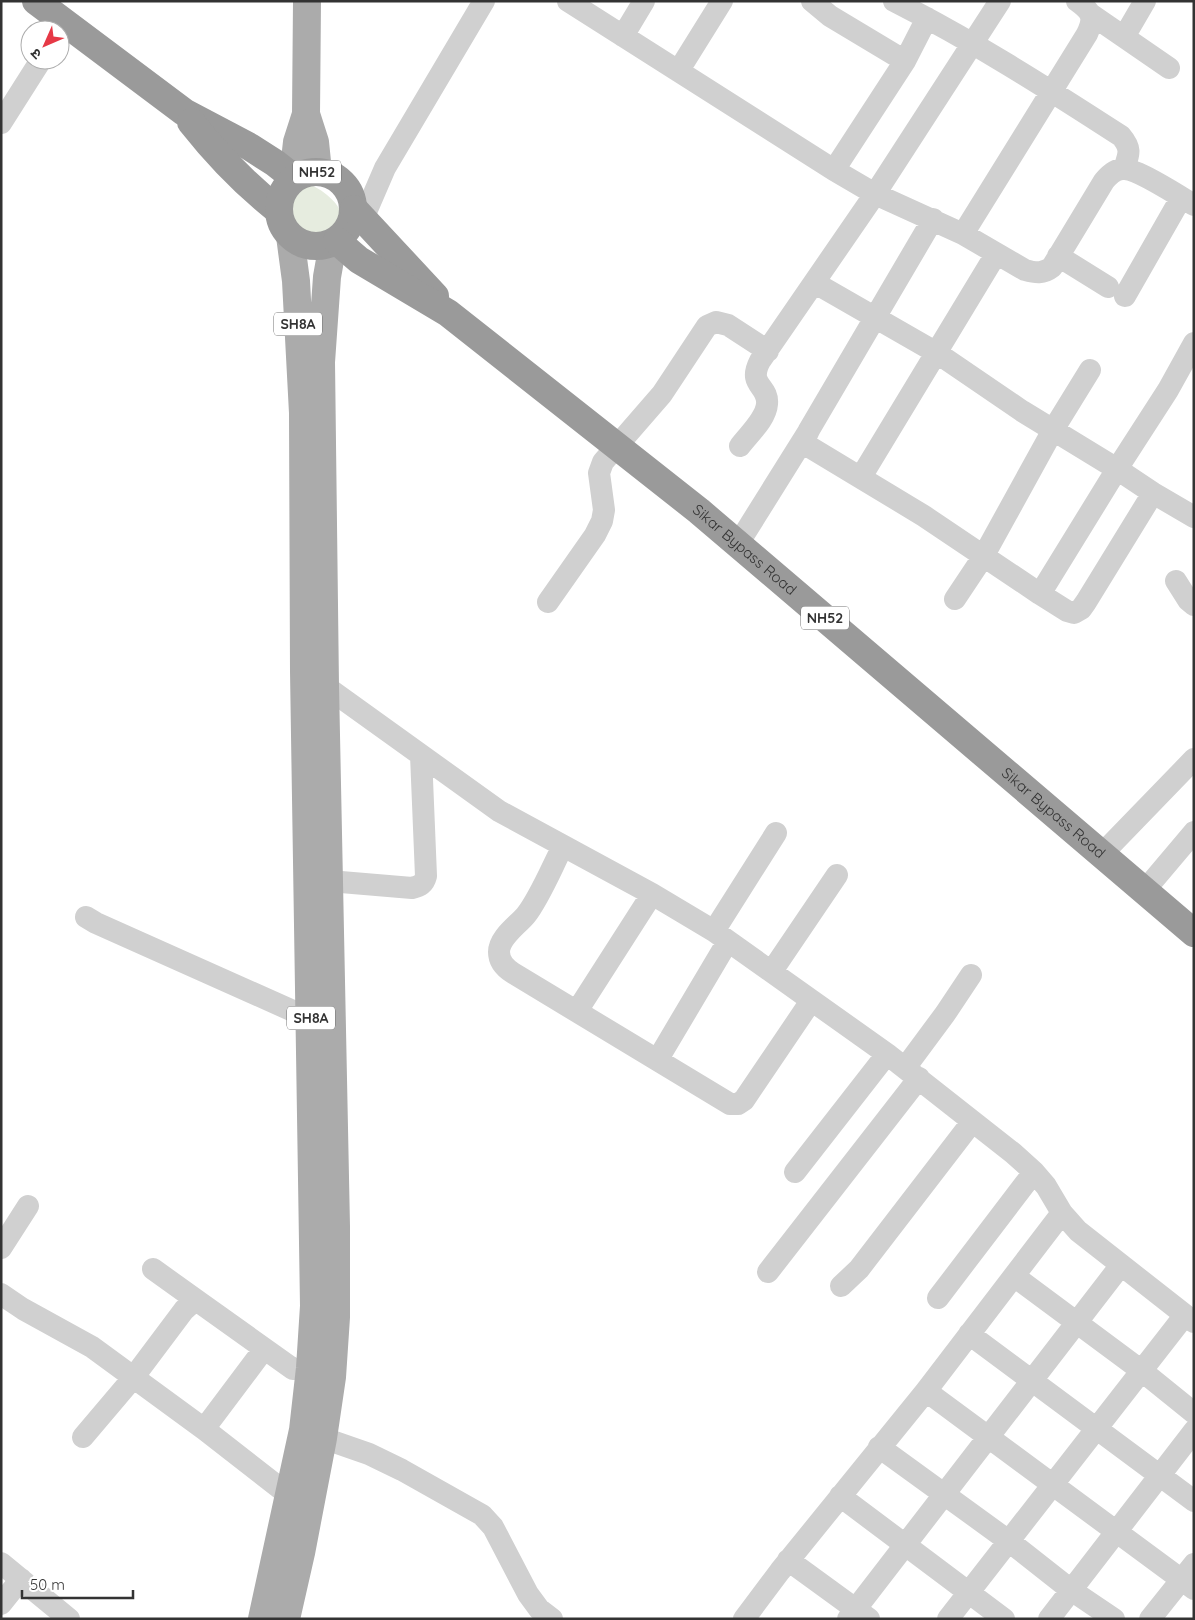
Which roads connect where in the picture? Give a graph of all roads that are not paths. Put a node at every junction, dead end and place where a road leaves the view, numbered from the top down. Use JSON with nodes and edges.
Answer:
{"nodes":[{"id":1,"x":36,"y":1,"type":"edge"},
{"id":2,"x":307,"y":1,"type":"edge"},
{"id":3,"x":484,"y":1,"type":"edge"},
{"id":4,"x":568,"y":1,"type":"edge"},
{"id":5,"x":644,"y":1,"type":"edge"},
{"id":6,"x":722,"y":1,"type":"edge"},
{"id":7,"x":812,"y":1,"type":"edge"},
{"id":8,"x":894,"y":1,"type":"edge"},
{"id":9,"x":1000,"y":1,"type":"edge"},
{"id":10,"x":1144,"y":1,"type":"edge"},
{"id":11,"x":1084,"y":8,"type":"edge"},
{"id":12,"x":927,"y":18,"type":"junction"},
{"id":13,"x":56,"y":20,"type":"edge"},
{"id":14,"x":70,"y":32,"type":"edge"},
{"id":15,"x":623,"y":36,"type":"junction"},
{"id":16,"x":1124,"y":37,"type":"junction"},
{"id":17,"x":973,"y":43,"type":"junction"},
{"id":18,"x":905,"y":61,"type":"junction"},
{"id":19,"x":1168,"y":68,"type":"dead end"},
{"id":20,"x":34,"y":70,"type":"edge"},
{"id":21,"x":679,"y":70,"type":"junction"},
{"id":22,"x":1052,"y":91,"type":"junction"},
{"id":23,"x":184,"y":112,"type":"junction"},
{"id":24,"x":1,"y":123,"type":"edge"},
{"id":25,"x":1124,"y":169,"type":"junction"},
{"id":26,"x":834,"y":170,"type":"junction"},
{"id":27,"x":304,"y":175,"type":"junction"},
{"id":28,"x":876,"y":194,"type":"junction"},
{"id":29,"x":1187,"y":201,"type":"edge"},
{"id":30,"x":279,"y":211,"type":"junction"},
{"id":31,"x":359,"y":214,"type":"junction"},
{"id":32,"x":932,"y":219,"type":"junction"},
{"id":33,"x":963,"y":234,"type":"junction"},
{"id":34,"x":290,"y":236,"type":"junction"},
{"id":35,"x":335,"y":242,"type":"junction"},
{"id":36,"x":996,"y":254,"type":"junction"},
{"id":37,"x":1058,"y":256,"type":"junction"},
{"id":38,"x":816,"y":283,"type":"junction"},
{"id":39,"x":448,"y":313,"type":"junction"},
{"id":40,"x":876,"y":318,"type":"junction"},
{"id":41,"x":1194,"y":343,"type":"edge"},
{"id":42,"x":768,"y":351,"type":"junction"},
{"id":43,"x":937,"y":353,"type":"junction"},
{"id":44,"x":1090,"y":370,"type":"dead end"},
{"id":45,"x":1053,"y":430,"type":"junction"},
{"id":46,"x":808,"y":432,"type":"junction"},
{"id":47,"x":616,"y":445,"type":"junction"},
{"id":48,"x":740,"y":446,"type":"dead end"},
{"id":49,"x":1117,"y":469,"type":"junction"},
{"id":50,"x":861,"y":477,"type":"junction"},
{"id":51,"x":1153,"y":493,"type":"junction"},
{"id":52,"x":1194,"y":517,"type":"edge"},
{"id":53,"x":738,"y":544,"type":"junction"},
{"id":54,"x":983,"y":557,"type":"junction"},
{"id":55,"x":1176,"y":581,"type":"dead end"},
{"id":56,"x":1040,"y":594,"type":"junction"},
{"id":57,"x":955,"y":598,"type":"dead end"},
{"id":58,"x":548,"y":602,"type":"dead end"},
{"id":59,"x":1194,"y":605,"type":"edge"},
{"id":60,"x":325,"y":686,"type":"junction"},
{"id":61,"x":421,"y":755,"type":"junction"},
{"id":62,"x":1194,"y":759,"type":"edge"},
{"id":63,"x":1194,"y":832,"type":"edge"},
{"id":64,"x":776,"y":833,"type":"dead end"},
{"id":65,"x":562,"y":846,"type":"junction"},
{"id":66,"x":1102,"y":854,"type":"junction"},
{"id":67,"x":837,"y":875,"type":"dead end"},
{"id":68,"x":329,"y":881,"type":"junction"},
{"id":69,"x":1145,"y":890,"type":"junction"},
{"id":70,"x":652,"y":894,"type":"junction"},
{"id":71,"x":86,"y":916,"type":"dead end"},
{"id":72,"x":1194,"y":933,"type":"edge"},
{"id":73,"x":721,"y":936,"type":"junction"},
{"id":74,"x":772,"y":971,"type":"junction"},
{"id":75,"x":971,"y":975,"type":"dead end"},
{"id":76,"x":811,"y":1001,"type":"junction"},
{"id":77,"x":577,"y":1011,"type":"junction"},
{"id":78,"x":311,"y":1019,"type":"junction"},
{"id":79,"x":887,"y":1054,"type":"junction"},
{"id":80,"x":658,"y":1059,"type":"junction"},
{"id":81,"x":912,"y":1073,"type":"junction"},
{"id":82,"x":972,"y":1122,"type":"junction"},
{"id":83,"x":795,"y":1172,"type":"dead end"},
{"id":84,"x":1034,"y":1172,"type":"junction"},
{"id":85,"x":28,"y":1206,"type":"dead end"},
{"id":86,"x":1062,"y":1213,"type":"junction"},
{"id":87,"x":1,"y":1248,"type":"edge"},
{"id":88,"x":1121,"y":1265,"type":"junction"},
{"id":89,"x":153,"y":1269,"type":"dead end"},
{"id":90,"x":768,"y":1272,"type":"dead end"},
{"id":91,"x":1014,"y":1276,"type":"junction"},
{"id":92,"x":841,"y":1286,"type":"dead end"},
{"id":93,"x":1,"y":1294,"type":"edge"},
{"id":94,"x":938,"y":1298,"type":"dead end"},
{"id":95,"x":199,"y":1302,"type":"junction"},
{"id":96,"x":1189,"y":1318,"type":"edge"},
{"id":97,"x":1077,"y":1323,"type":"junction"},
{"id":98,"x":969,"y":1334,"type":"junction"},
{"id":99,"x":264,"y":1349,"type":"junction"},
{"id":100,"x":321,"y":1370,"type":"junction"},
{"id":101,"x":1142,"y":1371,"type":"junction"},
{"id":102,"x":133,"y":1378,"type":"junction"},
{"id":103,"x":1033,"y":1380,"type":"junction"},
{"id":104,"x":926,"y":1392,"type":"junction"},
{"id":105,"x":1194,"y":1413,"type":"edge"},
{"id":106,"x":1098,"y":1428,"type":"junction"},
{"id":107,"x":204,"y":1429,"type":"junction"},
{"id":108,"x":1194,"y":1432,"type":"edge"},
{"id":109,"x":83,"y":1437,"type":"dead end"},
{"id":110,"x":322,"y":1438,"type":"junction"},
{"id":111,"x":987,"y":1438,"type":"junction"},
{"id":112,"x":880,"y":1446,"type":"junction"},
{"id":113,"x":1160,"y":1475,"type":"junction"},
{"id":114,"x":1052,"y":1486,"type":"junction"},
{"id":115,"x":943,"y":1494,"type":"junction"},
{"id":116,"x":290,"y":1496,"type":"junction"},
{"id":117,"x":840,"y":1496,"type":"junction"},
{"id":118,"x":1194,"y":1500,"type":"edge"},
{"id":119,"x":1115,"y":1533,"type":"junction"},
{"id":120,"x":1010,"y":1542,"type":"junction"},
{"id":121,"x":905,"y":1544,"type":"junction"},
{"id":122,"x":788,"y":1560,"type":"junction"},
{"id":123,"x":1,"y":1563,"type":"edge"},
{"id":124,"x":1190,"y":1578,"type":"edge"},
{"id":125,"x":20,"y":1579,"type":"junction"},
{"id":126,"x":1071,"y":1590,"type":"junction"},
{"id":127,"x":969,"y":1592,"type":"junction"},
{"id":128,"x":1,"y":1604,"type":"edge"},
{"id":129,"x":753,"y":1615,"type":"edge"},
{"id":130,"x":857,"y":1616,"type":"edge"},
{"id":131,"x":69,"y":1619,"type":"edge"},
{"id":132,"x":262,"y":1619,"type":"edge"},
{"id":133,"x":286,"y":1619,"type":"edge"},
{"id":134,"x":552,"y":1619,"type":"edge"},
{"id":135,"x":948,"y":1619,"type":"edge"},
{"id":136,"x":1004,"y":1619,"type":"edge"},
{"id":137,"x":1049,"y":1619,"type":"edge"},
{"id":138,"x":1114,"y":1619,"type":"edge"},
{"id":139,"x":1150,"y":1619,"type":"edge"}],
"edges":[{"from":1,"to":13,"type":"highway","name":"Sikar Bypass Road","number":"NH52"},
{"from":2,"to":27,"type":"main road"},
{"from":3,"to":31,"type":"street"},
{"from":4,"to":15,"type":"street"},
{"from":5,"to":15,"type":"street"},
{"from":6,"to":21,"type":"street"},
{"from":7,"to":18,"type":"street"},
{"from":8,"to":12,"type":"street"},
{"from":9,"to":17,"type":"street"},
{"from":10,"to":16,"type":"street"},
{"from":11,"to":16,"type":"street"},
{"from":11,"to":22,"type":"street"},
{"from":12,"to":17,"type":"street"},
{"from":12,"to":18,"type":"street"},
{"from":14,"to":23,"type":"highway","name":"Sikar Bypass Road","number":"NH52"},
{"from":15,"to":21,"type":"street"},
{"from":16,"to":19,"type":"street"},
{"from":17,"to":22,"type":"street"},
{"from":17,"to":28,"type":"street"},
{"from":18,"to":26,"type":"street"},
{"from":20,"to":24,"type":"street"},
{"from":21,"to":26,"type":"street"},
{"from":22,"to":25,"type":"street"},
{"from":22,"to":33,"type":"street"},
{"from":23,"to":27,"type":"highway","name":"Sikar Bypass Road","number":"NH52"},
{"from":23,"to":30,"type":"highway","name":"Sikar Bypass Road","number":"NH52"},
{"from":25,"to":29,"type":"street"},
{"from":25,"to":37,"type":"street"},
{"from":26,"to":28,"type":"street"},
{"from":27,"to":30,"type":"highway","number":"NH52"},
{"from":27,"to":31,"type":"highway","name":"Sikar Bypass Road","number":"NH52"},
{"from":28,"to":32,"type":"street"},
{"from":28,"to":38,"type":"street"},
{"from":29,"to":37,"type":"street"},
{"from":30,"to":34,"type":"highway","name":"Sikar Bypass Road","number":"NH52"},
{"from":31,"to":35,"type":"highway"},
{"from":31,"to":39,"type":"highway","name":"Sikar Bypass Road","number":"NH52"},
{"from":32,"to":33,"type":"street"},
{"from":32,"to":40,"type":"street"},
{"from":33,"to":36,"type":"street"},
{"from":34,"to":35,"type":"highway"},
{"from":34,"to":78,"type":"main road","number":"SH8A"},
{"from":35,"to":39,"type":"highway","name":"Sikar Bypass Road","number":"NH52"},
{"from":35,"to":60,"type":"main road","number":"SH8A"},
{"from":36,"to":37,"type":"street"},
{"from":36,"to":43,"type":"street"},
{"from":38,"to":40,"type":"street"},
{"from":38,"to":42,"type":"street"},
{"from":39,"to":47,"type":"highway","name":"Sikar Bypass Road","number":"NH52"},
{"from":40,"to":43,"type":"street"},
{"from":40,"to":46,"type":"street"},
{"from":41,"to":49,"type":"street"},
{"from":42,"to":47,"type":"street"},
{"from":42,"to":48,"type":"street"},
{"from":43,"to":45,"type":"street"},
{"from":43,"to":50,"type":"street"},
{"from":44,"to":45,"type":"street"},
{"from":45,"to":49,"type":"street"},
{"from":45,"to":54,"type":"street"},
{"from":46,"to":50,"type":"street"},
{"from":46,"to":53,"type":"street"},
{"from":47,"to":53,"type":"highway","name":"Sikar Bypass Road","number":"NH52"},
{"from":47,"to":58,"type":"street"},
{"from":49,"to":51,"type":"street"},
{"from":49,"to":56,"type":"street"},
{"from":50,"to":54,"type":"street"},
{"from":51,"to":52,"type":"street"},
{"from":51,"to":56,"type":"street"},
{"from":53,"to":66,"type":"highway","name":"Sikar Bypass Road","number":"NH52"},
{"from":54,"to":56,"type":"street"},
{"from":54,"to":57,"type":"street"},
{"from":55,"to":59,"type":"street"},
{"from":60,"to":61,"type":"street"},
{"from":60,"to":68,"type":"main road","number":"SH8A"},
{"from":61,"to":65,"type":"street"},
{"from":61,"to":68,"type":"street"},
{"from":62,"to":66,"type":"street"},
{"from":63,"to":69,"type":"street"},
{"from":64,"to":73,"type":"street"},
{"from":65,"to":70,"type":"street"},
{"from":65,"to":77,"type":"street"},
{"from":66,"to":69,"type":"highway","name":"Sikar Bypass Road","number":"NH52"},
{"from":67,"to":74,"type":"street"},
{"from":68,"to":100,"type":"main road","number":"SH8A"},
{"from":69,"to":72,"type":"highway","name":"Sikar Bypass Road","number":"NH52"},
{"from":70,"to":73,"type":"street"},
{"from":70,"to":77,"type":"street"},
{"from":71,"to":78,"type":"street"},
{"from":73,"to":74,"type":"street"},
{"from":73,"to":80,"type":"street"},
{"from":74,"to":76,"type":"street"},
{"from":75,"to":81,"type":"street"},
{"from":76,"to":79,"type":"street"},
{"from":76,"to":80,"type":"street"},
{"from":77,"to":80,"type":"street"},
{"from":78,"to":100,"type":"main road","number":"SH8A"},
{"from":79,"to":81,"type":"street"},
{"from":79,"to":83,"type":"street"},
{"from":81,"to":82,"type":"street"},
{"from":81,"to":90,"type":"street"},
{"from":82,"to":84,"type":"street"},
{"from":82,"to":92,"type":"street"},
{"from":84,"to":86,"type":"street"},
{"from":84,"to":94,"type":"street"},
{"from":85,"to":87,"type":"street"},
{"from":86,"to":88,"type":"street"},
{"from":86,"to":91,"type":"street"},
{"from":88,"to":96,"type":"street"},
{"from":88,"to":97,"type":"street"},
{"from":89,"to":95,"type":"street"},
{"from":91,"to":97,"type":"street"},
{"from":91,"to":98,"type":"street"},
{"from":93,"to":102,"type":"street"},
{"from":95,"to":99,"type":"street"},
{"from":95,"to":102,"type":"street"},
{"from":96,"to":101,"type":"street"},
{"from":97,"to":101,"type":"street"},
{"from":97,"to":103,"type":"street"},
{"from":98,"to":103,"type":"street"},
{"from":98,"to":104,"type":"street"},
{"from":99,"to":100,"type":"street"},
{"from":99,"to":107,"type":"street"},
{"from":100,"to":110,"type":"main road","number":"SH8A"},
{"from":100,"to":116,"type":"main road","number":"SH8A"},
{"from":101,"to":105,"type":"street"},
{"from":101,"to":106,"type":"street"},
{"from":102,"to":107,"type":"street"},
{"from":102,"to":109,"type":"street"},
{"from":103,"to":106,"type":"street"},
{"from":103,"to":111,"type":"street"},
{"from":104,"to":111,"type":"street"},
{"from":104,"to":112,"type":"street"},
{"from":106,"to":113,"type":"street"},
{"from":106,"to":114,"type":"street"},
{"from":107,"to":116,"type":"street"},
{"from":108,"to":113,"type":"street"},
{"from":110,"to":133,"type":"main road","number":"SH8A"},
{"from":110,"to":134,"type":"street"},
{"from":111,"to":114,"type":"street"},
{"from":111,"to":115,"type":"street"},
{"from":112,"to":115,"type":"street"},
{"from":112,"to":117,"type":"street"},
{"from":113,"to":118,"type":"street"},
{"from":113,"to":119,"type":"street"},
{"from":114,"to":119,"type":"street"},
{"from":114,"to":120,"type":"street"},
{"from":115,"to":120,"type":"street"},
{"from":115,"to":121,"type":"street"},
{"from":116,"to":132,"type":"main road","number":"SH8A"},
{"from":117,"to":121,"type":"street"},
{"from":117,"to":122,"type":"street"},
{"from":119,"to":124,"type":"street"},
{"from":119,"to":126,"type":"street"},
{"from":120,"to":126,"type":"street"},
{"from":120,"to":127,"type":"street"},
{"from":121,"to":127,"type":"street"},
{"from":121,"to":130,"type":"street"},
{"from":122,"to":129,"type":"street"},
{"from":122,"to":130,"type":"street"},
{"from":123,"to":125,"type":"street"},
{"from":124,"to":139,"type":"street"},
{"from":125,"to":128,"type":"street"},
{"from":125,"to":131,"type":"street"},
{"from":126,"to":137,"type":"street"},
{"from":126,"to":138,"type":"street"},
{"from":127,"to":135,"type":"street"},
{"from":127,"to":136,"type":"street"}]}
